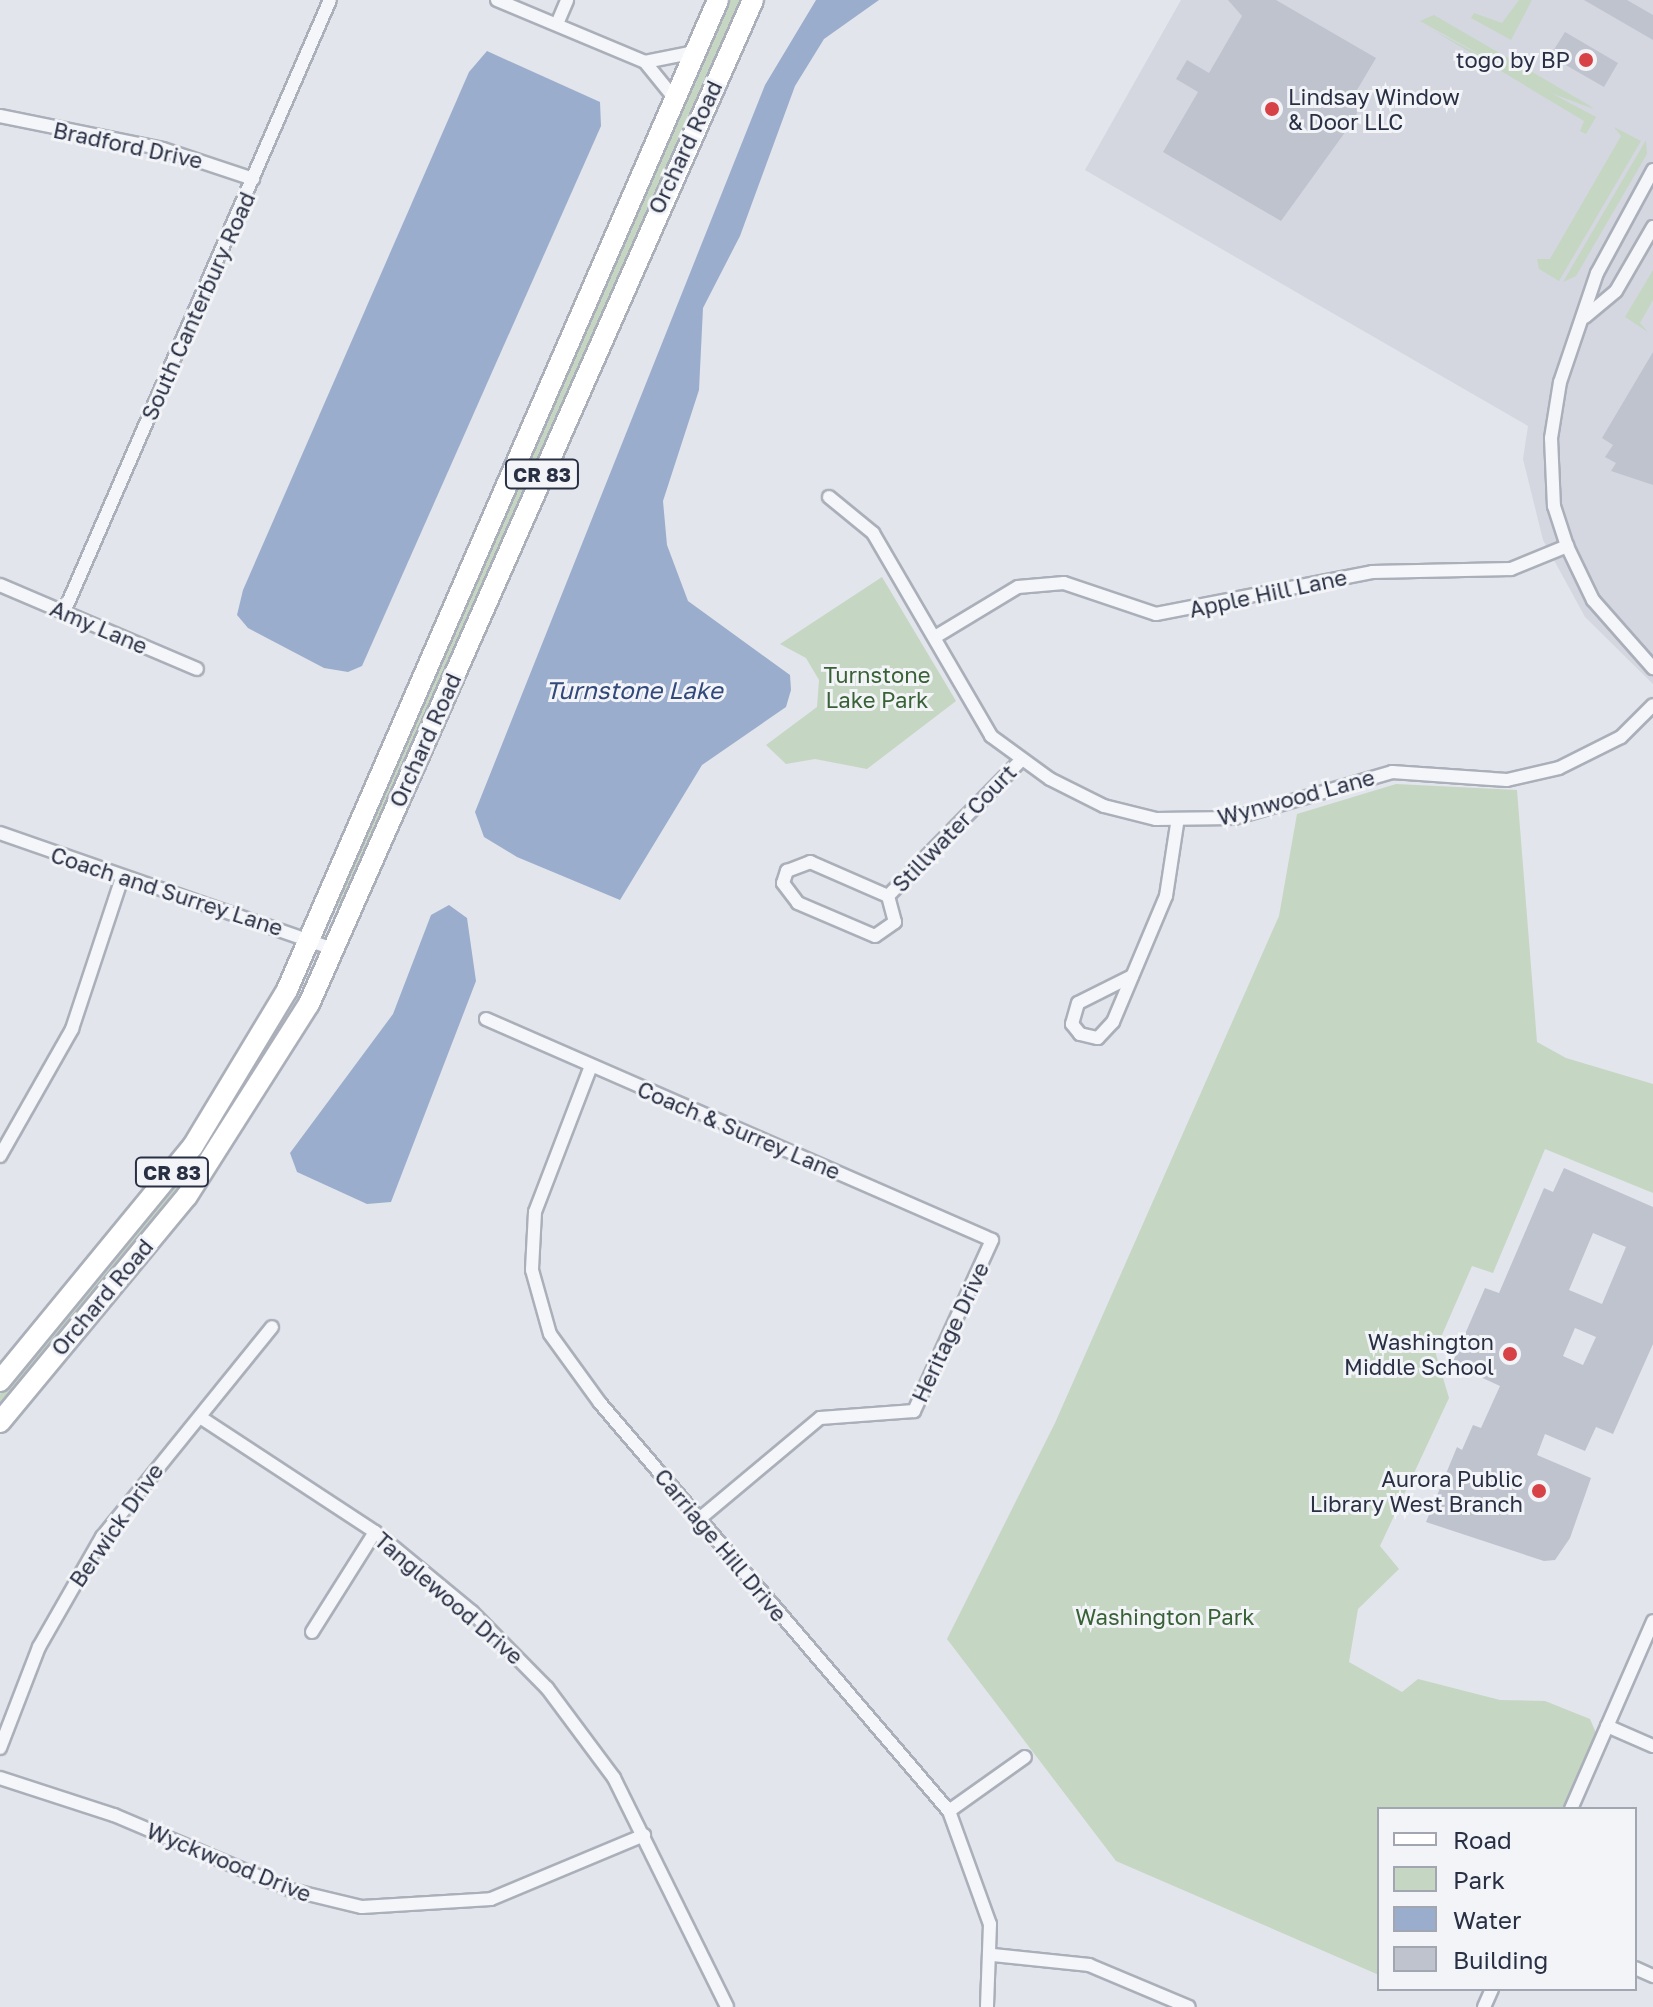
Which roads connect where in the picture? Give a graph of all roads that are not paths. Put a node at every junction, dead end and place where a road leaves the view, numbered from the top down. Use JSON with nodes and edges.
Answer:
{"nodes":[{"id":1,"x":330,"y":0,"type":"edge"},
{"id":2,"x":497,"y":0,"type":"edge"},
{"id":3,"x":567,"y":0,"type":"edge"},
{"id":4,"x":718,"y":0,"type":"edge"},
{"id":5,"x":753,"y":0,"type":"edge"},
{"id":6,"x":557,"y":24,"type":"junction"},
{"id":7,"x":696,"y":51,"type":"junction"},
{"id":8,"x":645,"y":62,"type":"junction"},
{"id":9,"x":675,"y":101,"type":"junction"},
{"id":10,"x":1,"y":120,"type":"edge"},
{"id":11,"x":1653,"y":170,"type":"edge"},
{"id":12,"x":253,"y":179,"type":"junction"},
{"id":13,"x":1653,"y":227,"type":"edge"},
{"id":14,"x":1585,"y":317,"type":"junction"},
{"id":15,"x":829,"y":497,"type":"dead end"},
{"id":16,"x":1567,"y":546,"type":"junction"},
{"id":17,"x":0,"y":585,"type":"edge"},
{"id":18,"x":64,"y":612,"type":"junction"},
{"id":19,"x":935,"y":637,"type":"junction"},
{"id":20,"x":1653,"y":668,"type":"edge"},
{"id":21,"x":197,"y":669,"type":"dead end"},
{"id":22,"x":1653,"y":705,"type":"edge"},
{"id":23,"x":1020,"y":761,"type":"junction"},
{"id":24,"x":1177,"y":824,"type":"junction"},
{"id":25,"x":0,"y":833,"type":"edge"},
{"id":26,"x":122,"y":878,"type":"junction"},
{"id":27,"x":888,"y":896,"type":"junction"},
{"id":28,"x":309,"y":939,"type":"junction"},
{"id":29,"x":334,"y":949,"type":"junction"},
{"id":30,"x":1132,"y":976,"type":"junction"},
{"id":31,"x":486,"y":1019,"type":"dead end"},
{"id":32,"x":591,"y":1066,"type":"junction"},
{"id":33,"x":0,"y":1156,"type":"edge"},
{"id":34,"x":992,"y":1240,"type":"joint"},
{"id":35,"x":272,"y":1327,"type":"dead end"},
{"id":36,"x":0,"y":1381,"type":"edge"},
{"id":37,"x":200,"y":1417,"type":"junction"},
{"id":38,"x":0,"y":1422,"type":"edge"},
{"id":39,"x":699,"y":1519,"type":"junction"},
{"id":40,"x":375,"y":1532,"type":"junction"},
{"id":41,"x":1653,"y":1621,"type":"edge"},
{"id":42,"x":312,"y":1632,"type":"dead end"},
{"id":43,"x":1607,"y":1726,"type":"junction"},
{"id":44,"x":1653,"y":1746,"type":"edge"},
{"id":45,"x":0,"y":1748,"type":"edge"},
{"id":46,"x":1025,"y":1757,"type":"dead end"},
{"id":47,"x":0,"y":1778,"type":"edge"},
{"id":48,"x":1572,"y":1807,"type":"edge"},
{"id":49,"x":949,"y":1811,"type":"junction"},
{"id":50,"x":644,"y":1835,"type":"junction"},
{"id":51,"x":993,"y":1955,"type":"junction"},
{"id":52,"x":727,"y":2007,"type":"edge"},
{"id":53,"x":987,"y":2007,"type":"edge"},
{"id":54,"x":1189,"y":2007,"type":"edge"}],
"edges":[{"from":1,"to":12,"type":"street","name":"South Canterbury Road"},
{"from":2,"to":6,"type":"street"},
{"from":3,"to":6,"type":"street"},
{"from":4,"to":7,"type":"main road","name":"Orchard Road","number":"CR 83"},
{"from":5,"to":29,"type":"main road","name":"Orchard Road","number":"CR 83"},
{"from":6,"to":8,"type":"street"},
{"from":7,"to":8,"type":"street"},
{"from":7,"to":9,"type":"main road","name":"Orchard Road","number":"CR 83"},
{"from":8,"to":9,"type":"street"},
{"from":9,"to":28,"type":"main road","name":"Orchard Road","number":"CR 83"},
{"from":10,"to":12,"type":"street","name":"Bradford Drive"},
{"from":11,"to":14,"type":"street"},
{"from":12,"to":18,"type":"street","name":"South Canterbury Road"},
{"from":13,"to":14,"type":"street"},
{"from":14,"to":16,"type":"street"},
{"from":15,"to":19,"type":"street","name":"Wynwood Lane"},
{"from":16,"to":19,"type":"street","name":"Apple Hill Lane"},
{"from":16,"to":20,"type":"street"},
{"from":17,"to":18,"type":"street","name":"Amy Lane"},
{"from":18,"to":21,"type":"street","name":"Amy Lane"},
{"from":19,"to":23,"type":"street","name":"Wynwood Lane"},
{"from":22,"to":24,"type":"street","name":"Wynwood Lane"},
{"from":23,"to":24,"type":"street","name":"Wynwood Lane"},
{"from":23,"to":27,"type":"street","name":"Stillwater Court"},
{"from":24,"to":30,"type":"street"},
{"from":25,"to":26,"type":"street","name":"Coach and Surrey Lane"},
{"from":26,"to":28,"type":"street","name":"Coach and Surrey Lane"},
{"from":26,"to":33,"type":"street"},
{"from":27,"to":27,"type":"street","name":"Stillwater Court"},
{"from":28,"to":29,"type":"street","name":"Coach and Surrey Lane"},
{"from":28,"to":36,"type":"main road","name":"Orchard Road","number":"CR 83"},
{"from":29,"to":38,"type":"main road","name":"Orchard Road","number":"CR 83"},
{"from":30,"to":30,"type":"street"},
{"from":31,"to":32,"type":"street","name":"Coach & Surrey Lane"},
{"from":32,"to":34,"type":"street","name":"Coach & Surrey Lane"},
{"from":32,"to":39,"type":"street","name":"Carriage Hill Drive"},
{"from":34,"to":39,"type":"street","name":"Heritage Drive"},
{"from":35,"to":37,"type":"street","name":"Berwick Drive"},
{"from":37,"to":40,"type":"street","name":"Tanglewood Drive"},
{"from":37,"to":45,"type":"street","name":"Berwick Drive"},
{"from":39,"to":49,"type":"street","name":"Carriage Hill Drive"},
{"from":40,"to":42,"type":"street"},
{"from":40,"to":50,"type":"street","name":"Tanglewood Drive"},
{"from":41,"to":43,"type":"street"},
{"from":43,"to":44,"type":"street"},
{"from":43,"to":48,"type":"street"},
{"from":46,"to":49,"type":"street"},
{"from":47,"to":50,"type":"street","name":"Wyckwood Drive"},
{"from":49,"to":51,"type":"street","name":"Carriage Hill Drive"},
{"from":50,"to":52,"type":"street","name":"Tanglewood Drive"},
{"from":51,"to":53,"type":"street","name":"Carriage Hill Drive"},
{"from":51,"to":54,"type":"street"}]}
